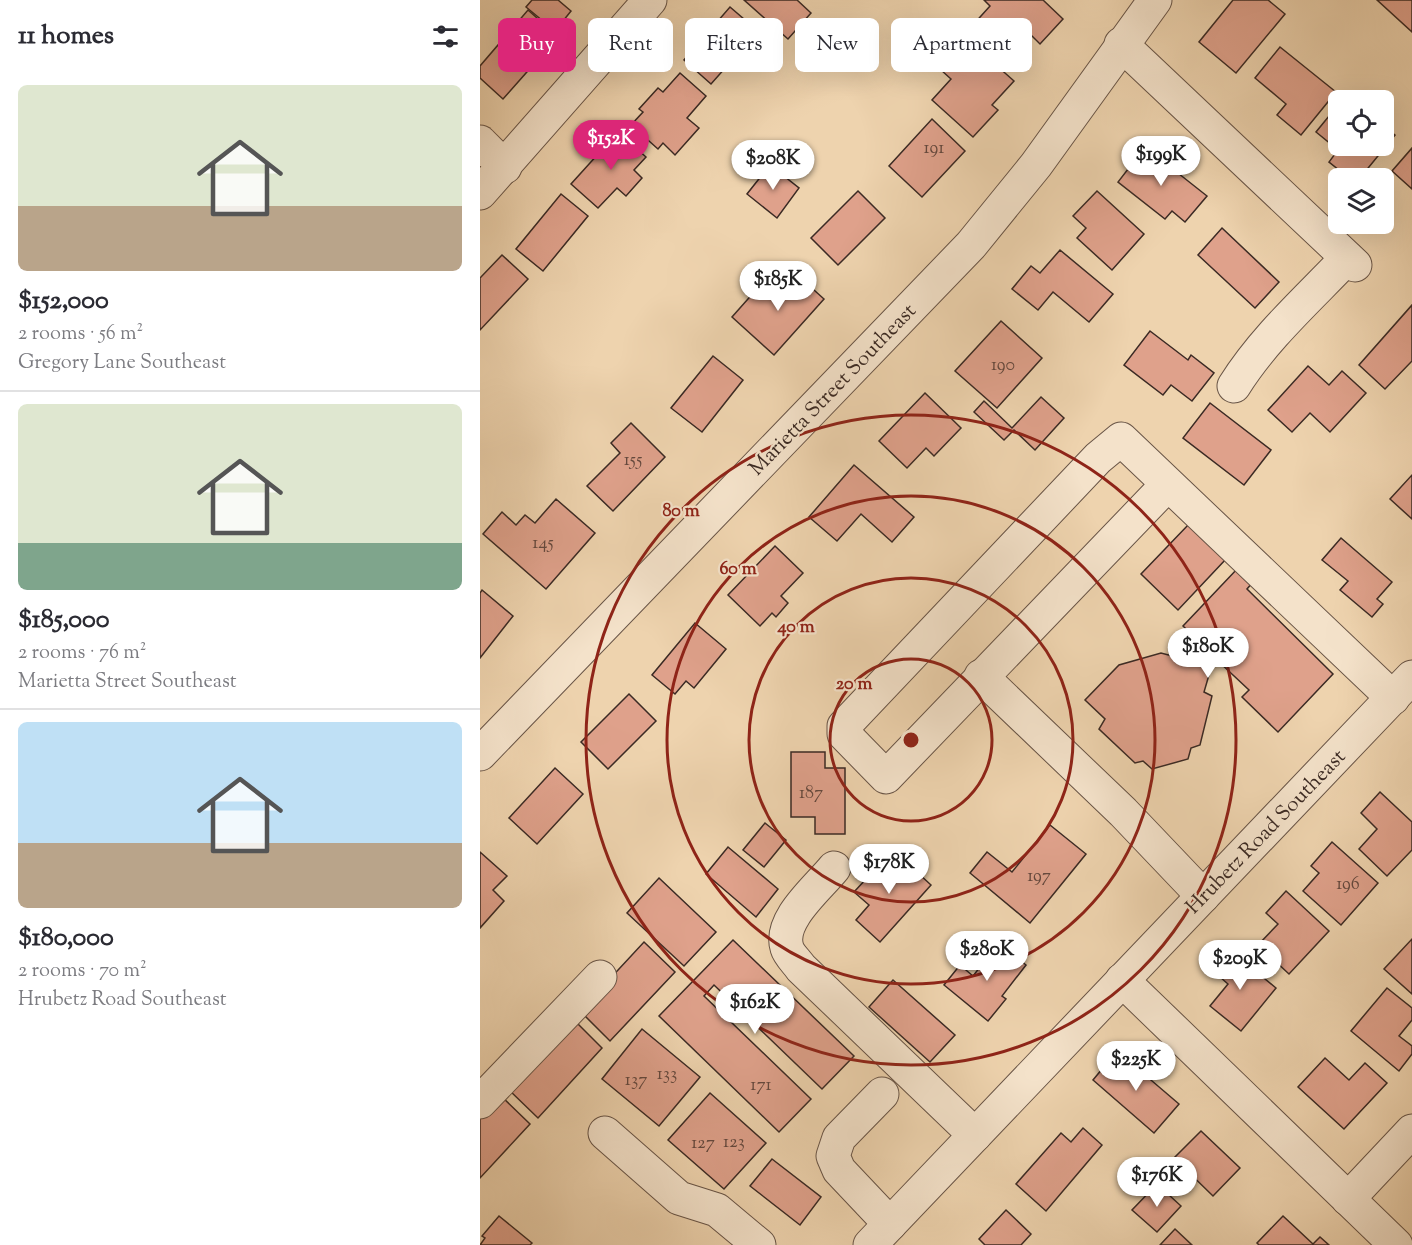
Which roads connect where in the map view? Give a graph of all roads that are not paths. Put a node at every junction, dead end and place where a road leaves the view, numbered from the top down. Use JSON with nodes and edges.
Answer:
{"nodes":[{"id":1,"x":650,"y":0,"type":"edge"},
{"id":2,"x":1155,"y":0,"type":"edge"},
{"id":3,"x":1121,"y":44,"type":"junction"},
{"id":4,"x":480,"y":142,"type":"edge"},
{"id":5,"x":505,"y":167,"type":"junction"},
{"id":6,"x":480,"y":193,"type":"edge"},
{"id":7,"x":1234,"y":386,"type":"dead end"},
{"id":8,"x":1168,"y":484,"type":"junction"},
{"id":9,"x":981,"y":676,"type":"junction"},
{"id":10,"x":1402,"y":688,"type":"edge"},
{"id":11,"x":480,"y":753,"type":"edge"},
{"id":12,"x":834,"y":868,"type":"dead end"},
{"id":13,"x":1203,"y":896,"type":"junction"},
{"id":14,"x":600,"y":977,"type":"dead end"},
{"id":15,"x":1122,"y":980,"type":"junction"},
{"id":16,"x":882,"y":1094,"type":"dead end"},
{"id":17,"x":480,"y":1102,"type":"edge"},
{"id":18,"x":1412,"y":1131,"type":"edge"},
{"id":19,"x":605,"y":1133,"type":"dead end"},
{"id":20,"x":975,"y":1135,"type":"junction"},
{"id":21,"x":1348,"y":1199,"type":"junction"},
{"id":22,"x":880,"y":1235,"type":"edge"},
{"id":23,"x":759,"y":1245,"type":"edge"},
{"id":24,"x":1396,"y":1245,"type":"edge"}],
"edges":[{"from":1,"to":5,"type":"street"},
{"from":2,"to":3,"type":"street","name":"Marietta Street Southeast"},
{"from":3,"to":7,"type":"street"},
{"from":3,"to":11,"type":"street","name":"Marietta Street Southeast"},
{"from":4,"to":5,"type":"street"},
{"from":5,"to":6,"type":"street"},
{"from":8,"to":9,"type":"street"},
{"from":8,"to":9,"type":"street"},
{"from":8,"to":10,"type":"street"},
{"from":9,"to":13,"type":"street"},
{"from":10,"to":13,"type":"street","name":"Hrubetz Road Southeast"},
{"from":12,"to":20,"type":"street"},
{"from":13,"to":15,"type":"street","name":"Hrubetz Road Southeast"},
{"from":14,"to":17,"type":"street"},
{"from":15,"to":20,"type":"street","name":"Hrubetz Road Southeast"},
{"from":15,"to":21,"type":"street"},
{"from":16,"to":22,"type":"street"},
{"from":18,"to":21,"type":"street"},
{"from":19,"to":23,"type":"street"},
{"from":20,"to":22,"type":"street","name":"Hrubetz Road Southeast"},
{"from":21,"to":24,"type":"street"}]}
